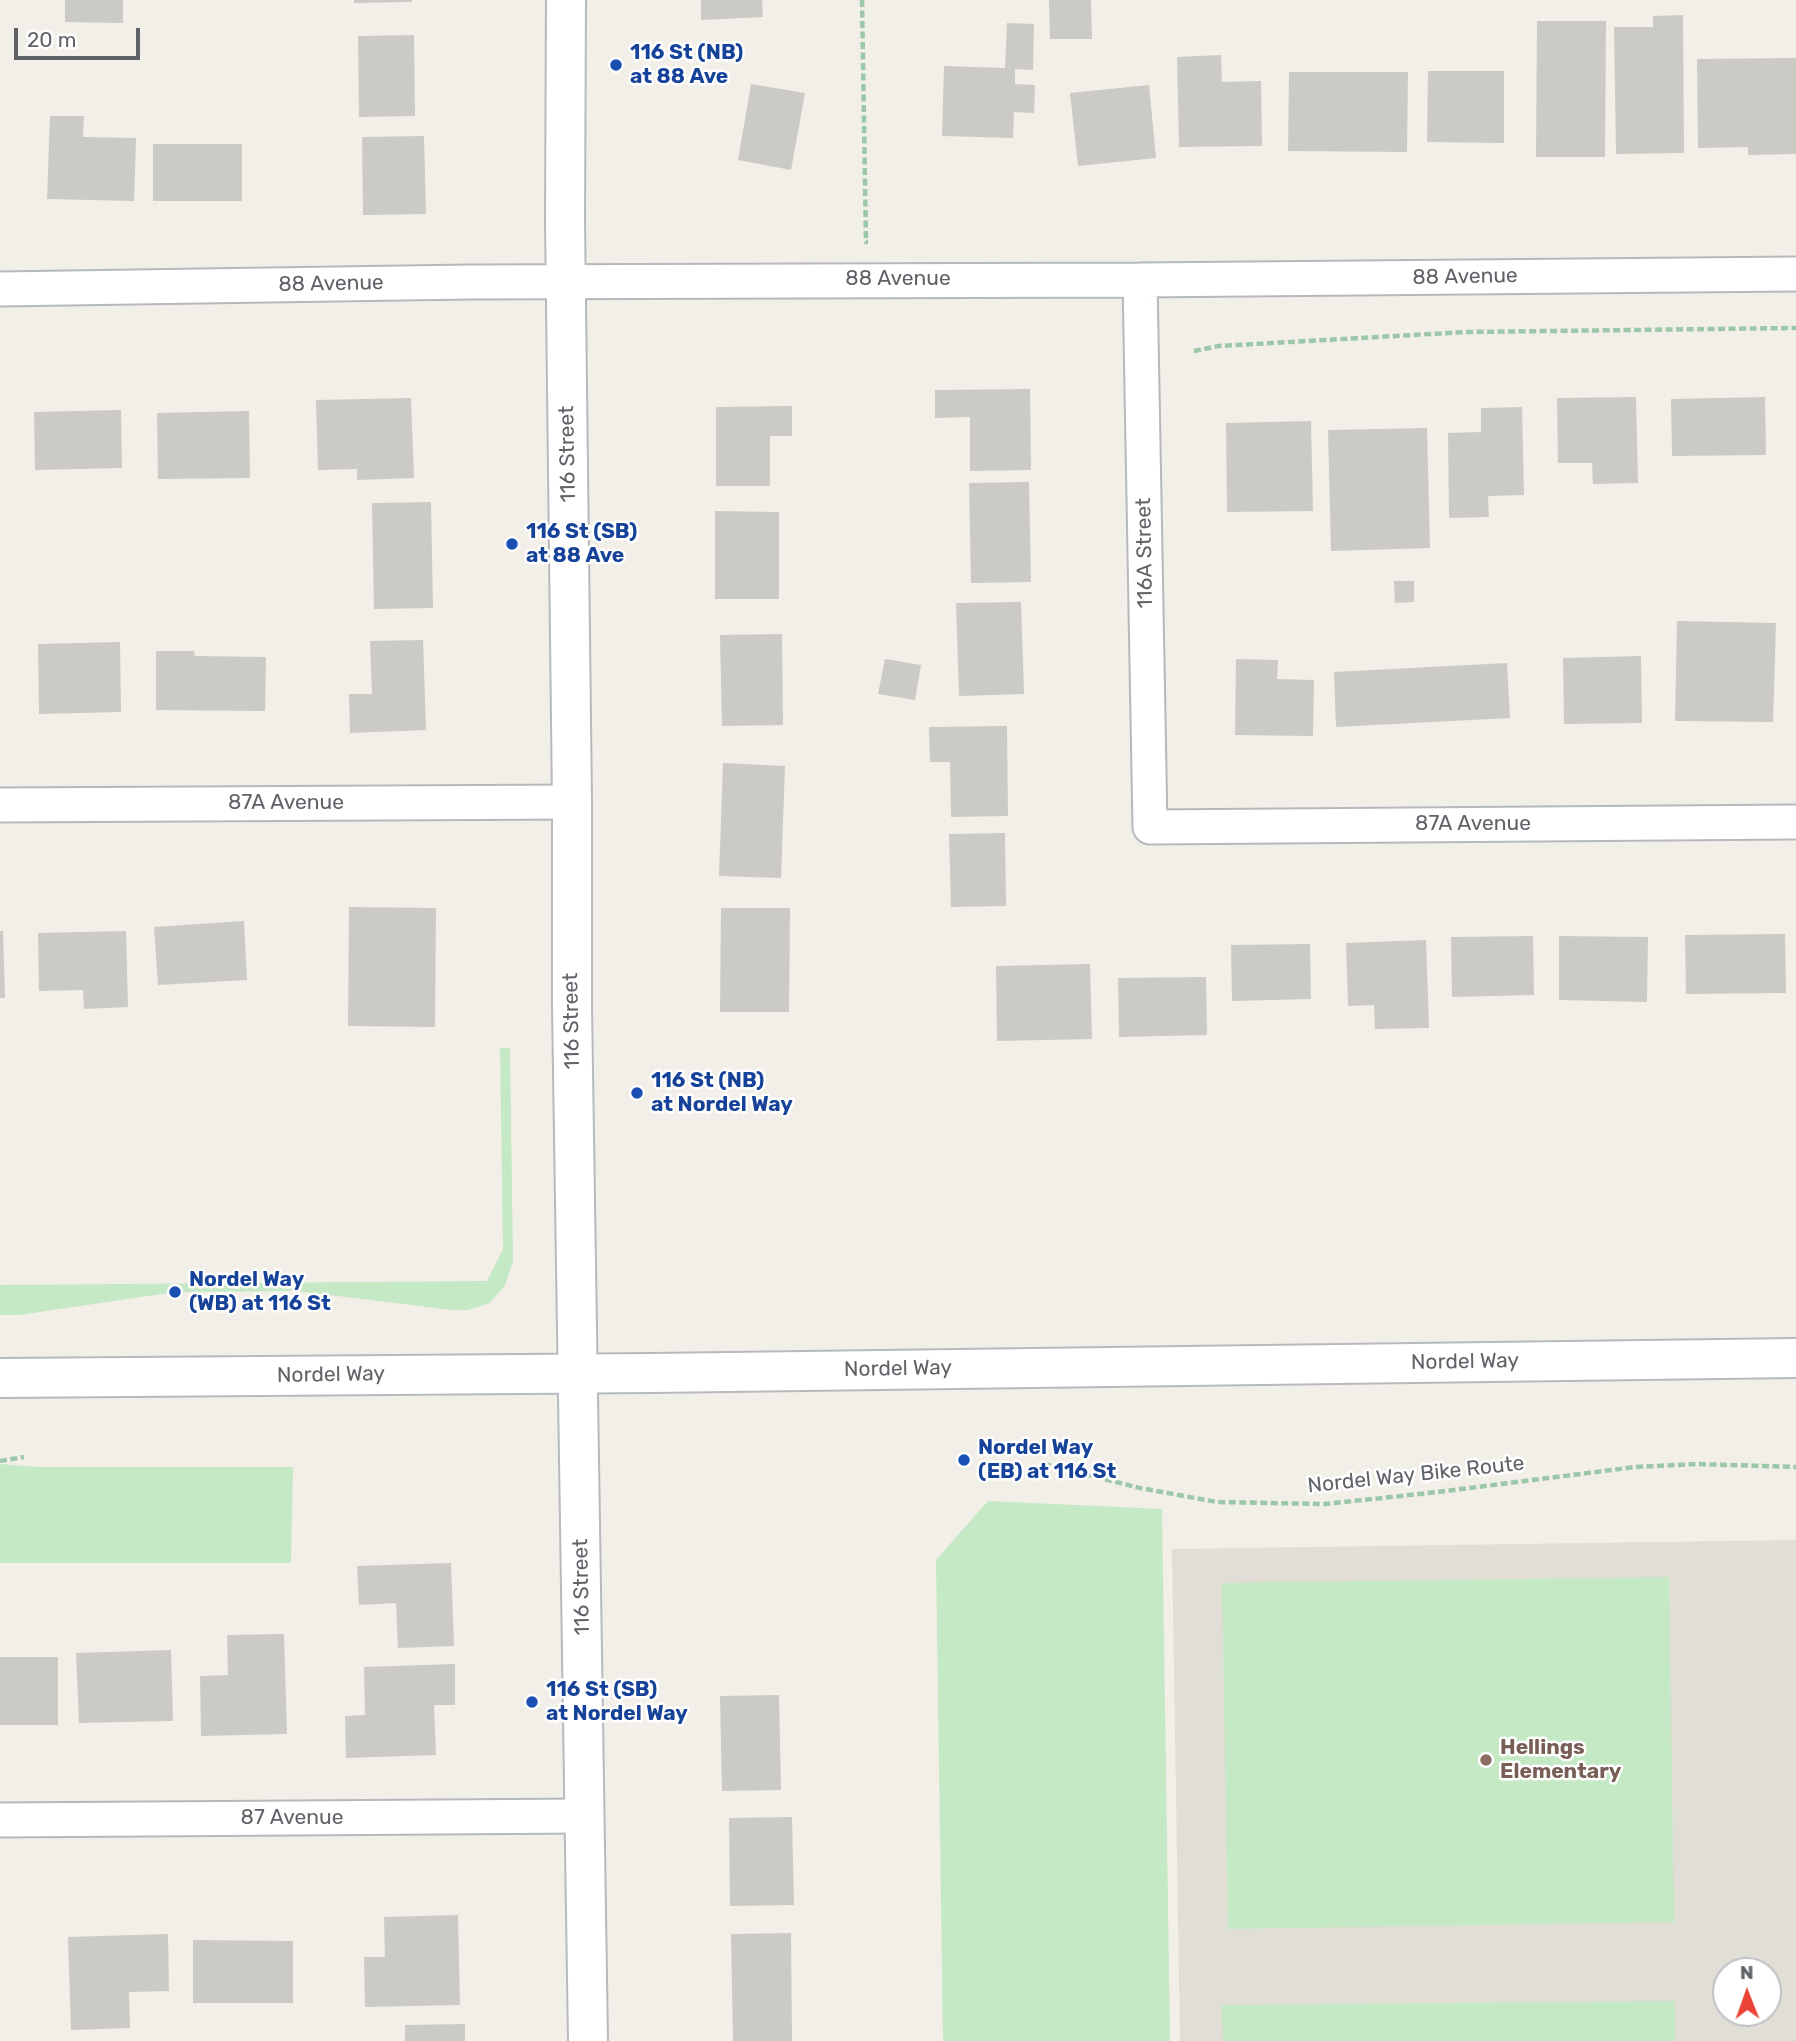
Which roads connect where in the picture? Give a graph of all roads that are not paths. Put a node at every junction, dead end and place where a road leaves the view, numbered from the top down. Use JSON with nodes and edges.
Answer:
{"nodes":[{"id":1,"x":566,"y":0,"type":"edge"},
{"id":2,"x":1796,"y":274,"type":"edge"},
{"id":3,"x":1140,"y":280,"type":"junction"},
{"id":4,"x":567,"y":282,"type":"junction"},
{"id":5,"x":0,"y":289,"type":"edge"},
{"id":6,"x":572,"y":802,"type":"junction"},
{"id":7,"x":0,"y":805,"type":"edge"},
{"id":8,"x":1796,"y":822,"type":"edge"},
{"id":9,"x":1150,"y":827,"type":"joint"},
{"id":10,"x":1796,"y":1358,"type":"edge"},
{"id":11,"x":578,"y":1373,"type":"junction"},
{"id":12,"x":0,"y":1378,"type":"edge"},
{"id":13,"x":584,"y":1816,"type":"junction"},
{"id":14,"x":0,"y":1819,"type":"edge"},
{"id":15,"x":587,"y":2041,"type":"edge"}],
"edges":[{"from":1,"to":4,"type":"street","name":"116 Street"},
{"from":2,"to":3,"type":"street","name":"88 Avenue"},
{"from":3,"to":4,"type":"street","name":"88 Avenue"},
{"from":3,"to":9,"type":"street","name":"116A Street"},
{"from":4,"to":5,"type":"street","name":"88 Avenue"},
{"from":4,"to":6,"type":"street","name":"116 Street"},
{"from":6,"to":7,"type":"street","name":"87A Avenue"},
{"from":6,"to":11,"type":"street","name":"116 Street"},
{"from":8,"to":9,"type":"street","name":"87A Avenue"},
{"from":10,"to":11,"type":"street","name":"Nordel Way"},
{"from":11,"to":12,"type":"street","name":"Nordel Way"},
{"from":11,"to":13,"type":"street","name":"116 Street"},
{"from":13,"to":14,"type":"street","name":"87 Avenue"},
{"from":13,"to":15,"type":"street","name":"116 Street"}]}
